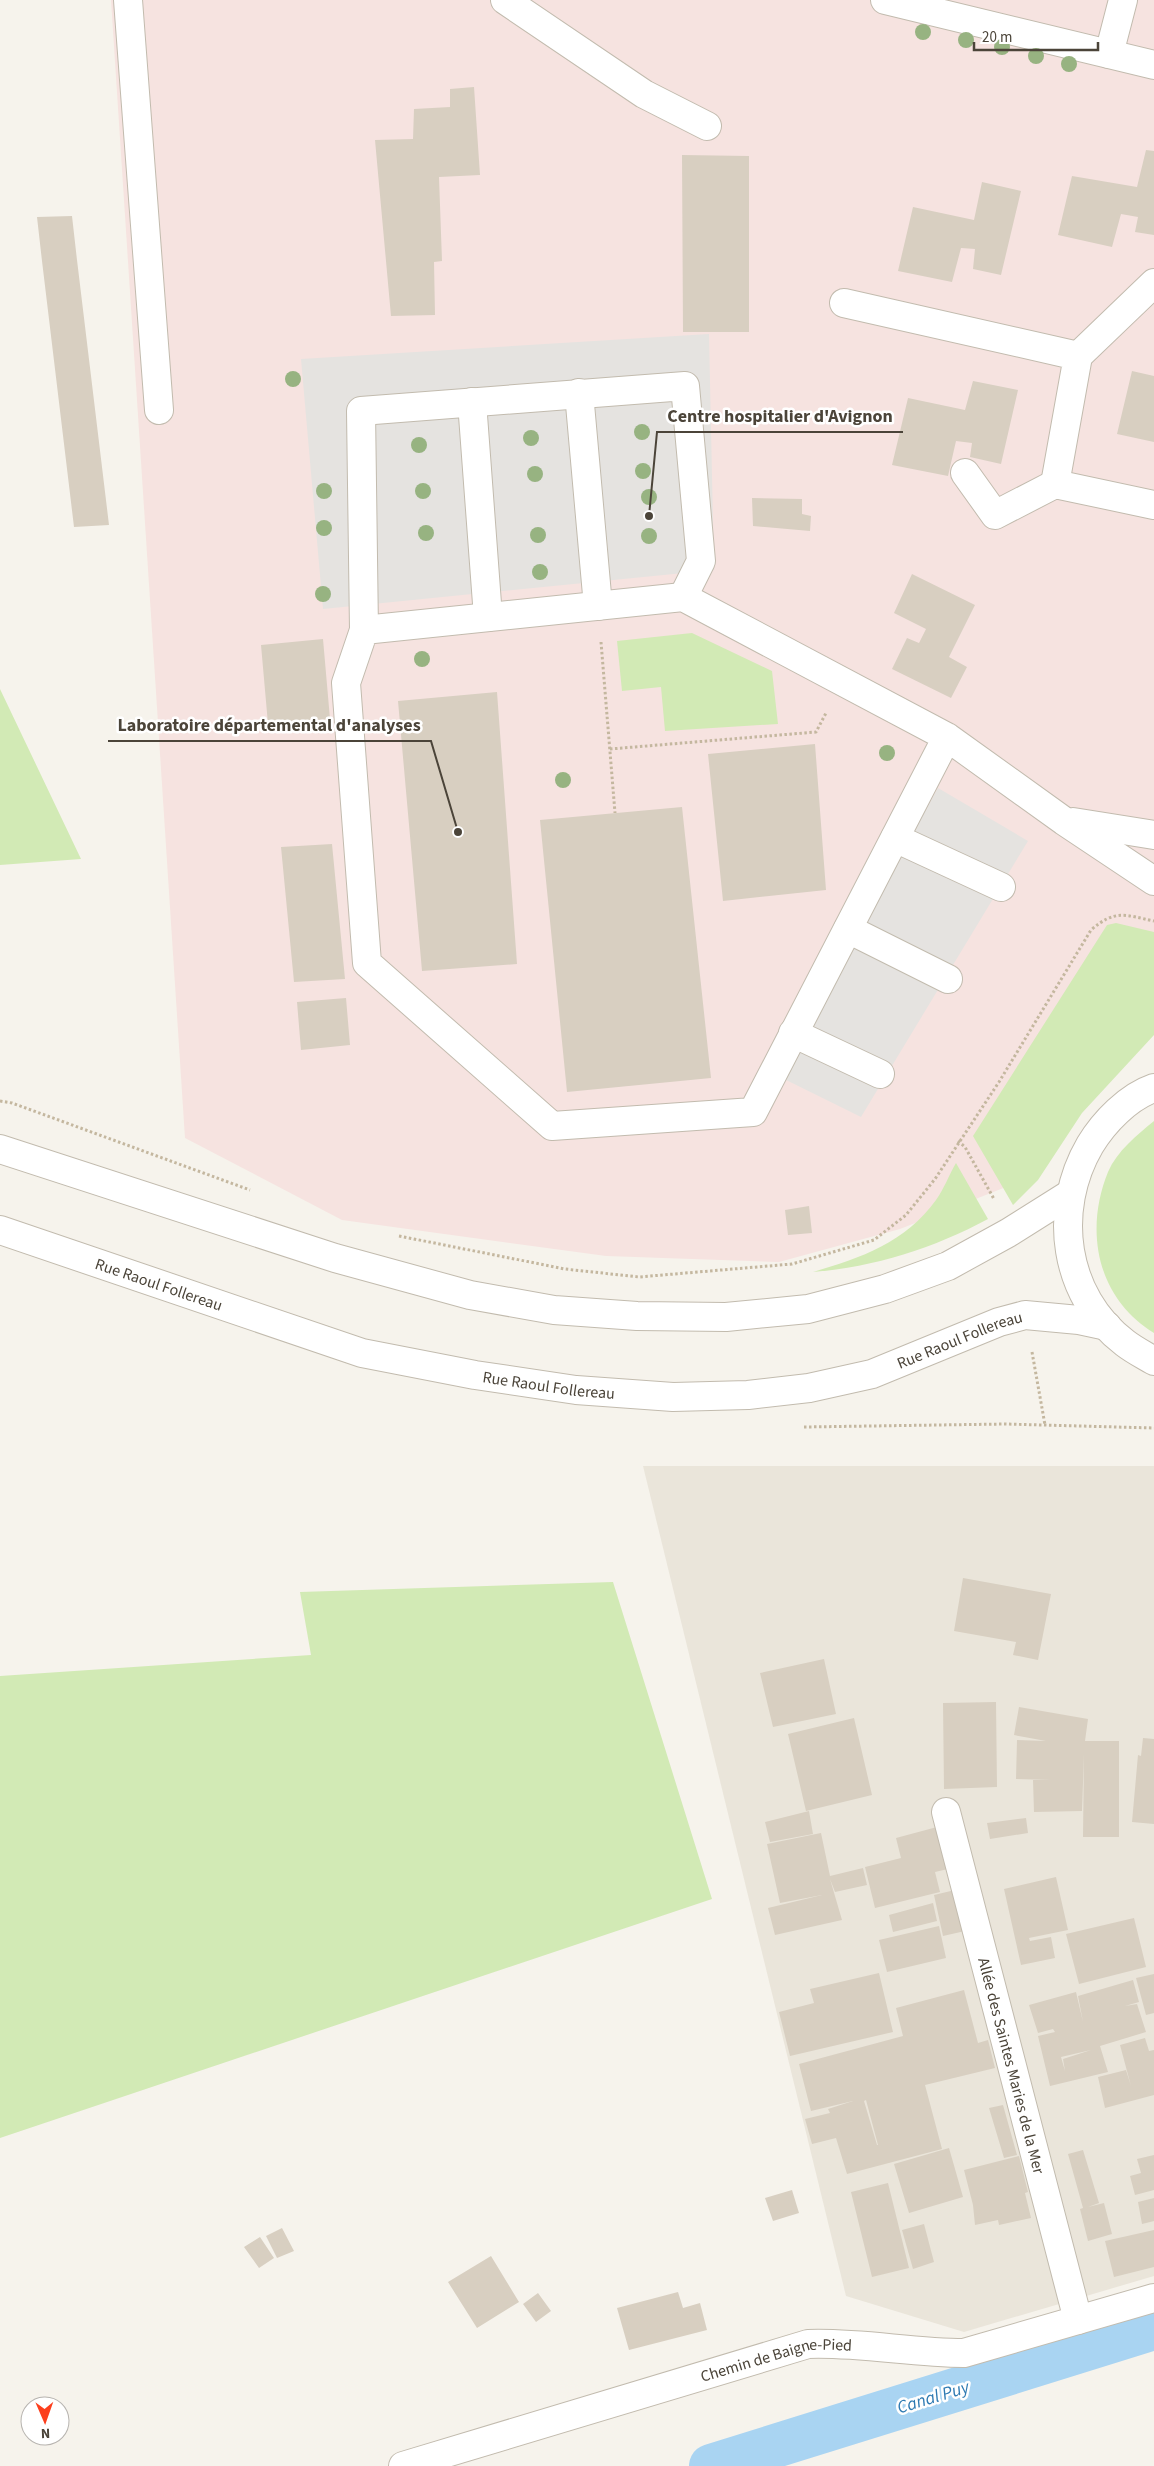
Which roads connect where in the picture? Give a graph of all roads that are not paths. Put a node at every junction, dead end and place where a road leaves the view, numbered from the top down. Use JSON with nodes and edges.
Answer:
{"nodes":[{"id":1,"x":128,"y":0,"type":"edge"},
{"id":2,"x":505,"y":0,"type":"edge"},
{"id":3,"x":885,"y":0,"type":"edge"},
{"id":4,"x":1123,"y":0,"type":"edge"},
{"id":5,"x":973,"y":10,"type":"edge"},
{"id":6,"x":1109,"y":54,"type":"junction"},
{"id":7,"x":1154,"y":65,"type":"edge"},
{"id":8,"x":707,"y":126,"type":"dead end"},
{"id":9,"x":1154,"y":283,"type":"edge"},
{"id":10,"x":844,"y":303,"type":"dead end"},
{"id":11,"x":1078,"y":356,"type":"junction"},
{"id":12,"x":579,"y":394,"type":"junction"},
{"id":13,"x":472,"y":402,"type":"junction"},
{"id":14,"x":159,"y":410,"type":"dead end"},
{"id":15,"x":965,"y":473,"type":"dead end"},
{"id":16,"x":1055,"y":484,"type":"junction"},
{"id":17,"x":1154,"y":505,"type":"edge"},
{"id":18,"x":683,"y":597,"type":"junction"},
{"id":19,"x":598,"y":606,"type":"junction"},
{"id":20,"x":488,"y":617,"type":"junction"},
{"id":21,"x":364,"y":630,"type":"junction"},
{"id":22,"x":947,"y":737,"type":"junction"},
{"id":23,"x":1064,"y":820,"type":"junction"},
{"id":24,"x":1154,"y":834,"type":"edge"},
{"id":25,"x":895,"y":838,"type":"junction"},
{"id":26,"x":1154,"y":881,"type":"edge"},
{"id":27,"x":1001,"y":887,"type":"dead end"},
{"id":28,"x":848,"y":930,"type":"junction"},
{"id":29,"x":948,"y":979,"type":"dead end"},
{"id":30,"x":793,"y":1033,"type":"junction"},
{"id":31,"x":880,"y":1074,"type":"dead end"},
{"id":32,"x":1152,"y":1086,"type":"edge"},
{"id":33,"x":0,"y":1149,"type":"edge"},
{"id":34,"x":1070,"y":1194,"type":"junction"},
{"id":35,"x":0,"y":1230,"type":"edge"},
{"id":36,"x":1107,"y":1326,"type":"junction"},
{"id":37,"x":1154,"y":1361,"type":"edge"},
{"id":38,"x":946,"y":1812,"type":"dead end"},
{"id":39,"x":1154,"y":2298,"type":"edge"},
{"id":40,"x":1078,"y":2320,"type":"junction"},
{"id":41,"x":403,"y":2466,"type":"edge"}],
"edges":[{"from":1,"to":14,"type":"street"},
{"from":2,"to":8,"type":"street"},
{"from":3,"to":5,"type":"street"},
{"from":4,"to":6,"type":"street"},
{"from":5,"to":6,"type":"street"},
{"from":6,"to":7,"type":"street"},
{"from":9,"to":11,"type":"street"},
{"from":10,"to":11,"type":"street"},
{"from":11,"to":16,"type":"street"},
{"from":12,"to":13,"type":"street"},
{"from":12,"to":18,"type":"street"},
{"from":12,"to":19,"type":"street"},
{"from":13,"to":20,"type":"street"},
{"from":13,"to":21,"type":"street"},
{"from":15,"to":16,"type":"street"},
{"from":16,"to":17,"type":"street"},
{"from":18,"to":19,"type":"street"},
{"from":18,"to":22,"type":"street"},
{"from":19,"to":20,"type":"street"},
{"from":20,"to":21,"type":"street"},
{"from":21,"to":30,"type":"street"},
{"from":22,"to":23,"type":"street"},
{"from":22,"to":25,"type":"street"},
{"from":23,"to":24,"type":"street"},
{"from":23,"to":26,"type":"street"},
{"from":25,"to":27,"type":"street"},
{"from":25,"to":28,"type":"street"},
{"from":28,"to":29,"type":"street"},
{"from":28,"to":30,"type":"street"},
{"from":30,"to":31,"type":"street"},
{"from":32,"to":34,"type":"street"},
{"from":33,"to":34,"type":"street"},
{"from":34,"to":36,"type":"street"},
{"from":35,"to":36,"type":"street","name":"Rue Raoul Follereau"},
{"from":36,"to":37,"type":"street"},
{"from":38,"to":40,"type":"street","name":"Allée des Saintes Maries de la Mer"},
{"from":39,"to":40,"type":"street","name":"Chemin de Baigne-Pied"},
{"from":40,"to":41,"type":"street","name":"Chemin de Baigne-Pied"}]}
